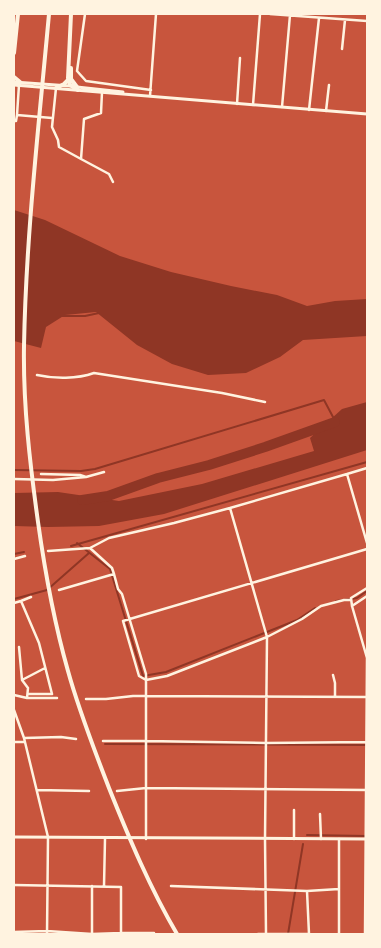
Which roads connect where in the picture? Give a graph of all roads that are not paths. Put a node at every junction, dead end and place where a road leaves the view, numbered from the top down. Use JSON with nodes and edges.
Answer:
{"nodes":[{"id":1,"x":17,"y":14,"type":"edge"},
{"id":2,"x":49,"y":14,"type":"edge"},
{"id":3,"x":73,"y":14,"type":"edge"},
{"id":4,"x":85,"y":14,"type":"edge"},
{"id":5,"x":156,"y":14,"type":"edge"},
{"id":6,"x":260,"y":14,"type":"edge"},
{"id":7,"x":270,"y":14,"type":"edge"},
{"id":8,"x":290,"y":15,"type":"junction"},
{"id":9,"x":306,"y":15,"type":"edge"},
{"id":10,"x":319,"y":18,"type":"junction"},
{"id":11,"x":346,"y":20,"type":"junction"},
{"id":12,"x":367,"y":21,"type":"edge"},
{"id":13,"x":14,"y":31,"type":"edge"},
{"id":14,"x":342,"y":48,"type":"dead end"},
{"id":15,"x":14,"y":53,"type":"edge"},
{"id":16,"x":240,"y":58,"type":"dead end"},
{"id":17,"x":69,"y":74,"type":"junction"},
{"id":18,"x":14,"y":77,"type":"edge"},
{"id":19,"x":68,"y":80,"type":"junction"},
{"id":20,"x":14,"y":83,"type":"edge"},
{"id":21,"x":20,"y":84,"type":"junction"},
{"id":22,"x":329,"y":85,"type":"dead end"},
{"id":23,"x":58,"y":86,"type":"junction"},
{"id":24,"x":72,"y":86,"type":"junction"},
{"id":25,"x":77,"y":88,"type":"junction"},
{"id":26,"x":151,"y":90,"type":"junction"},
{"id":27,"x":102,"y":92,"type":"junction"},
{"id":28,"x":138,"y":95,"type":"junction"},
{"id":29,"x":150,"y":96,"type":"junction"},
{"id":30,"x":237,"y":104,"type":"junction"},
{"id":31,"x":253,"y":105,"type":"junction"},
{"id":32,"x":282,"y":107,"type":"junction"},
{"id":33,"x":309,"y":110,"type":"junction"},
{"id":34,"x":326,"y":111,"type":"junction"},
{"id":35,"x":367,"y":114,"type":"edge"},
{"id":36,"x":17,"y":115,"type":"junction"},
{"id":37,"x":52,"y":118,"type":"junction"},
{"id":38,"x":14,"y":121,"type":"edge"},
{"id":39,"x":81,"y":159,"type":"junction"},
{"id":40,"x":113,"y":182,"type":"dead end"},
{"id":41,"x":37,"y":375,"type":"dead end"},
{"id":42,"x":265,"y":402,"type":"dead end"},
{"id":43,"x":367,"y":468,"type":"edge"},
{"id":44,"x":104,"y":472,"type":"dead end"},
{"id":45,"x":41,"y":474,"type":"dead end"},
{"id":46,"x":347,"y":474,"type":"junction"},
{"id":47,"x":86,"y":477,"type":"junction"},
{"id":48,"x":14,"y":480,"type":"edge"},
{"id":49,"x":32,"y":481,"type":"junction"},
{"id":50,"x":230,"y":508,"type":"junction"},
{"id":51,"x":367,"y":543,"type":"edge"},
{"id":52,"x":90,"y":548,"type":"junction"},
{"id":53,"x":367,"y":549,"type":"edge"},
{"id":54,"x":48,"y":551,"type":"dead end"},
{"id":55,"x":25,"y":556,"type":"dead end"},
{"id":56,"x":14,"y":559,"type":"edge"},
{"id":57,"x":114,"y":574,"type":"junction"},
{"id":58,"x":251,"y":583,"type":"junction"},
{"id":59,"x":367,"y":588,"type":"edge"},
{"id":60,"x":59,"y":590,"type":"dead end"},
{"id":61,"x":367,"y":596,"type":"edge"},
{"id":62,"x":30,"y":597,"type":"dead end"},
{"id":63,"x":351,"y":600,"type":"junction"},
{"id":64,"x":21,"y":601,"type":"junction"},
{"id":65,"x":14,"y":603,"type":"edge"},
{"id":66,"x":352,"y":606,"type":"junction"},
{"id":67,"x":130,"y":618,"type":"junction"},
{"id":68,"x":267,"y":637,"type":"junction"},
{"id":69,"x":18,"y":647,"type":"dead end"},
{"id":70,"x":45,"y":668,"type":"junction"},
{"id":71,"x":333,"y":675,"type":"dead end"},
{"id":72,"x":22,"y":680,"type":"junction"},
{"id":73,"x":146,"y":680,"type":"junction"},
{"id":74,"x":14,"y":695,"type":"edge"},
{"id":75,"x":28,"y":696,"type":"junction"},
{"id":76,"x":146,"y":696,"type":"junction"},
{"id":77,"x":265,"y":697,"type":"junction"},
{"id":78,"x":335,"y":697,"type":"junction"},
{"id":79,"x":367,"y":697,"type":"edge"},
{"id":80,"x":57,"y":698,"type":"dead end"},
{"id":81,"x":86,"y":699,"type":"dead end"},
{"id":82,"x":14,"y":710,"type":"edge"},
{"id":83,"x":76,"y":739,"type":"dead end"},
{"id":84,"x":24,"y":740,"type":"junction"},
{"id":85,"x":146,"y":740,"type":"junction"},
{"id":86,"x":103,"y":741,"type":"dead end"},
{"id":87,"x":14,"y":742,"type":"edge"},
{"id":88,"x":367,"y":742,"type":"edge"},
{"id":89,"x":266,"y":743,"type":"junction"},
{"id":90,"x":146,"y":788,"type":"junction"},
{"id":91,"x":265,"y":789,"type":"junction"},
{"id":92,"x":37,"y":790,"type":"junction"},
{"id":93,"x":367,"y":790,"type":"edge"},
{"id":94,"x":89,"y":791,"type":"dead end"},
{"id":95,"x":117,"y":791,"type":"dead end"},
{"id":96,"x":294,"y":810,"type":"dead end"},
{"id":97,"x":320,"y":814,"type":"dead end"},
{"id":98,"x":14,"y":837,"type":"edge"},
{"id":99,"x":48,"y":837,"type":"junction"},
{"id":100,"x":105,"y":838,"type":"junction"},
{"id":101,"x":129,"y":838,"type":"junction"},
{"id":102,"x":146,"y":839,"type":"junction"},
{"id":103,"x":264,"y":839,"type":"junction"},
{"id":104,"x":294,"y":839,"type":"junction"},
{"id":105,"x":321,"y":839,"type":"junction"},
{"id":106,"x":339,"y":839,"type":"junction"},
{"id":107,"x":367,"y":839,"type":"edge"},
{"id":108,"x":14,"y":885,"type":"edge"},
{"id":109,"x":48,"y":886,"type":"junction"},
{"id":110,"x":92,"y":886,"type":"junction"},
{"id":111,"x":104,"y":886,"type":"junction"},
{"id":112,"x":171,"y":886,"type":"dead end"},
{"id":113,"x":266,"y":889,"type":"junction"},
{"id":114,"x":339,"y":889,"type":"junction"},
{"id":115,"x":307,"y":890,"type":"junction"},
{"id":116,"x":14,"y":932,"type":"edge"},
{"id":117,"x":47,"y":933,"type":"edge"},
{"id":118,"x":121,"y":933,"type":"junction"},
{"id":119,"x":154,"y":933,"type":"dead end"},
{"id":120,"x":92,"y":934,"type":"edge"},
{"id":121,"x":177,"y":934,"type":"edge"},
{"id":122,"x":258,"y":934,"type":"edge"},
{"id":123,"x":266,"y":934,"type":"edge"},
{"id":124,"x":309,"y":934,"type":"edge"},
{"id":125,"x":339,"y":934,"type":"edge"},
{"id":126,"x":366,"y":934,"type":"edge"}],
"edges":[{"from":1,"to":13,"type":"highway"},
{"from":1,"to":15,"type":"highway"},
{"from":2,"to":49,"type":"highway"},
{"from":3,"to":17,"type":"highway"},
{"from":4,"to":26,"type":"street"},
{"from":5,"to":26,"type":"street"},
{"from":6,"to":31,"type":"street"},
{"from":7,"to":8,"type":"street"},
{"from":8,"to":9,"type":"street"},
{"from":8,"to":32,"type":"street"},
{"from":9,"to":10,"type":"street"},
{"from":10,"to":11,"type":"street"},
{"from":10,"to":33,"type":"street"},
{"from":11,"to":12,"type":"street"},
{"from":11,"to":14,"type":"street"},
{"from":16,"to":30,"type":"street"},
{"from":17,"to":19,"type":"highway"},
{"from":17,"to":23,"type":"highway"},
{"from":17,"to":25,"type":"highway"},
{"from":18,"to":21,"type":"highway"},
{"from":19,"to":23,"type":"highway"},
{"from":19,"to":24,"type":"highway"},
{"from":20,"to":21,"type":"highway"},
{"from":21,"to":23,"type":"main road"},
{"from":21,"to":36,"type":"street"},
{"from":22,"to":34,"type":"street"},
{"from":23,"to":24,"type":"main road"},
{"from":23,"to":25,"type":"main road"},
{"from":23,"to":37,"type":"street"},
{"from":24,"to":25,"type":"highway"},
{"from":25,"to":27,"type":"main road"},
{"from":25,"to":28,"type":"main road"},
{"from":26,"to":29,"type":"street"},
{"from":27,"to":28,"type":"main road"},
{"from":27,"to":39,"type":"street"},
{"from":28,"to":29,"type":"main road"},
{"from":29,"to":30,"type":"main road"},
{"from":30,"to":31,"type":"main road"},
{"from":31,"to":32,"type":"main road"},
{"from":32,"to":33,"type":"main road"},
{"from":33,"to":34,"type":"main road"},
{"from":34,"to":35,"type":"main road"},
{"from":36,"to":37,"type":"street"},
{"from":36,"to":38,"type":"street"},
{"from":37,"to":39,"type":"street"},
{"from":39,"to":40,"type":"street"},
{"from":41,"to":42,"type":"street"},
{"from":43,"to":46,"type":"street"},
{"from":44,"to":47,"type":"street"},
{"from":45,"to":47,"type":"street"},
{"from":46,"to":50,"type":"street"},
{"from":46,"to":51,"type":"street"},
{"from":47,"to":49,"type":"street"},
{"from":48,"to":49,"type":"street"},
{"from":49,"to":101,"type":"highway"},
{"from":50,"to":52,"type":"street"},
{"from":50,"to":58,"type":"street"},
{"from":52,"to":54,"type":"street"},
{"from":52,"to":57,"type":"street"},
{"from":53,"to":58,"type":"street"},
{"from":55,"to":56,"type":"street"},
{"from":57,"to":60,"type":"street"},
{"from":57,"to":67,"type":"street"},
{"from":58,"to":67,"type":"street"},
{"from":58,"to":68,"type":"street"},
{"from":59,"to":63,"type":"street"},
{"from":61,"to":66,"type":"street"},
{"from":62,"to":64,"type":"street"},
{"from":63,"to":66,"type":"street"},
{"from":63,"to":68,"type":"street"},
{"from":64,"to":65,"type":"street"},
{"from":64,"to":70,"type":"street"},
{"from":66,"to":79,"type":"street"},
{"from":67,"to":73,"type":"street"},
{"from":67,"to":73,"type":"street"},
{"from":68,"to":73,"type":"street"},
{"from":68,"to":77,"type":"street"},
{"from":69,"to":72,"type":"street"},
{"from":70,"to":72,"type":"street"},
{"from":70,"to":75,"type":"street"},
{"from":71,"to":78,"type":"street"},
{"from":72,"to":75,"type":"street"},
{"from":73,"to":76,"type":"street"},
{"from":74,"to":75,"type":"street"},
{"from":75,"to":80,"type":"street"},
{"from":76,"to":77,"type":"street"},
{"from":76,"to":81,"type":"street"},
{"from":76,"to":85,"type":"street"},
{"from":77,"to":78,"type":"street"},
{"from":77,"to":89,"type":"street"},
{"from":78,"to":79,"type":"street"},
{"from":79,"to":88,"type":"street"},
{"from":82,"to":84,"type":"street"},
{"from":83,"to":84,"type":"street"},
{"from":84,"to":87,"type":"street"},
{"from":84,"to":92,"type":"street"},
{"from":85,"to":86,"type":"street"},
{"from":85,"to":89,"type":"street"},
{"from":85,"to":90,"type":"street"},
{"from":88,"to":89,"type":"street"},
{"from":88,"to":93,"type":"street"},
{"from":89,"to":91,"type":"street"},
{"from":90,"to":91,"type":"street"},
{"from":90,"to":95,"type":"street"},
{"from":90,"to":102,"type":"street"},
{"from":91,"to":93,"type":"street"},
{"from":91,"to":103,"type":"street"},
{"from":92,"to":94,"type":"street"},
{"from":92,"to":99,"type":"street"},
{"from":93,"to":107,"type":"street"},
{"from":96,"to":104,"type":"street"},
{"from":97,"to":105,"type":"street"},
{"from":98,"to":99,"type":"main road"},
{"from":99,"to":100,"type":"main road"},
{"from":99,"to":109,"type":"street"},
{"from":100,"to":101,"type":"main road"},
{"from":100,"to":111,"type":"street"},
{"from":101,"to":102,"type":"main road"},
{"from":101,"to":121,"type":"highway"},
{"from":102,"to":103,"type":"main road"},
{"from":103,"to":104,"type":"main road"},
{"from":103,"to":113,"type":"street"},
{"from":104,"to":105,"type":"main road"},
{"from":105,"to":106,"type":"main road"},
{"from":106,"to":107,"type":"main road"},
{"from":106,"to":114,"type":"street"},
{"from":107,"to":126,"type":"street"},
{"from":108,"to":109,"type":"street"},
{"from":109,"to":110,"type":"street"},
{"from":109,"to":117,"type":"street"},
{"from":110,"to":111,"type":"street"},
{"from":110,"to":120,"type":"street"},
{"from":111,"to":118,"type":"street"},
{"from":112,"to":113,"type":"street"},
{"from":113,"to":115,"type":"street"},
{"from":113,"to":123,"type":"street"},
{"from":114,"to":115,"type":"street"},
{"from":114,"to":125,"type":"street"},
{"from":115,"to":124,"type":"street"},
{"from":116,"to":117,"type":"street"},
{"from":117,"to":120,"type":"street"},
{"from":118,"to":119,"type":"street"},
{"from":118,"to":120,"type":"street"},
{"from":122,"to":123,"type":"street"},
{"from":123,"to":124,"type":"street"}]}
